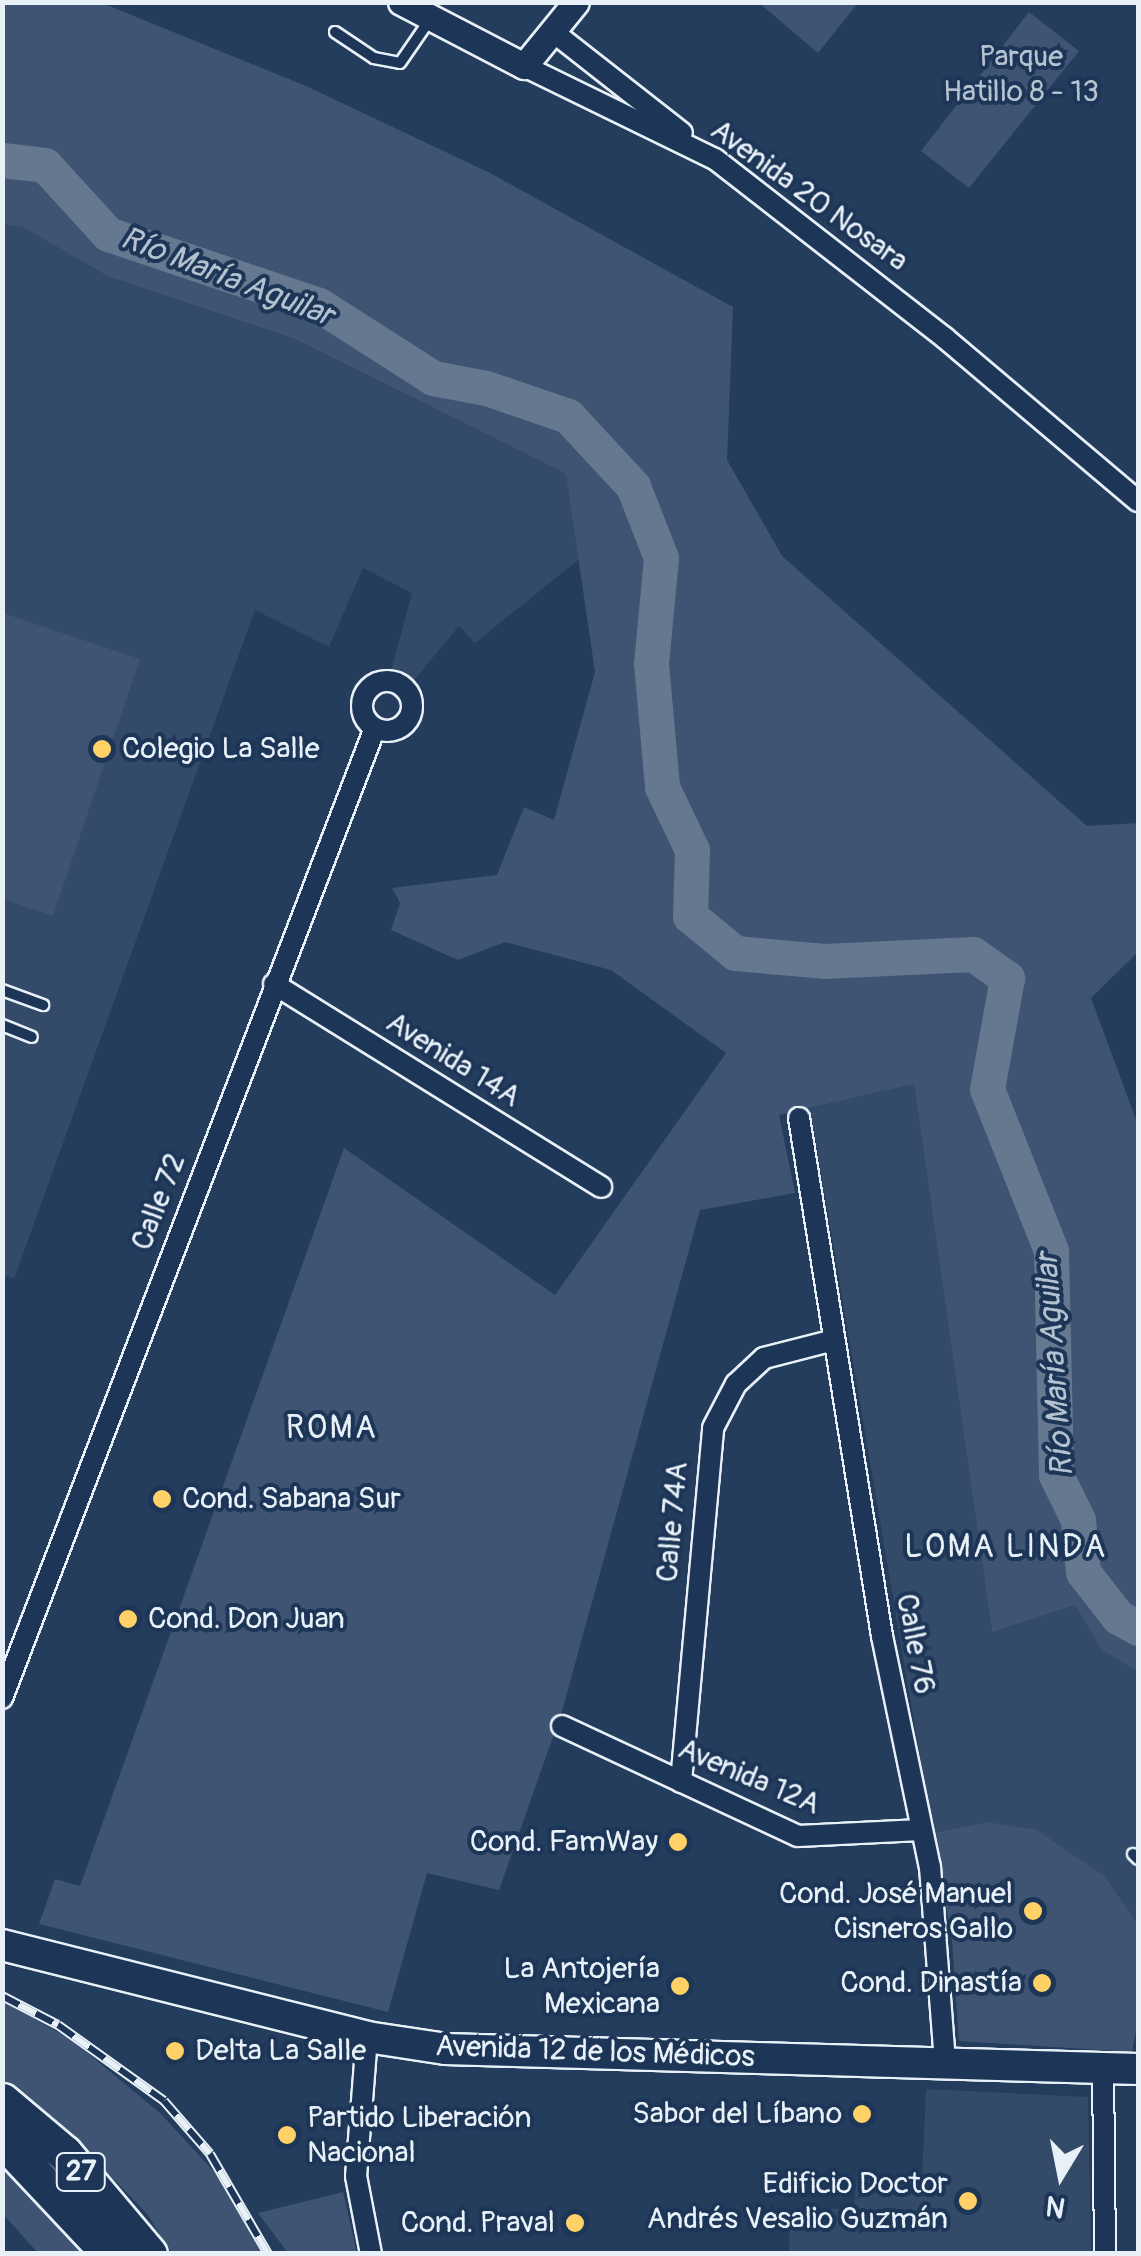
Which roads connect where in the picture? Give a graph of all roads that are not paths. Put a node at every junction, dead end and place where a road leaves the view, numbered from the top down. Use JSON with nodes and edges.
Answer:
{"nodes":[{"id":1,"x":401,"y":2,"type":"edge"},
{"id":2,"x":576,"y":2,"type":"edge"},
{"id":3,"x":429,"y":21,"type":"junction"},
{"id":4,"x":552,"y":31,"type":"junction"},
{"id":5,"x":335,"y":32,"type":"dead end"},
{"id":6,"x":524,"y":66,"type":"junction"},
{"id":7,"x":715,"y":159,"type":"junction"},
{"id":8,"x":1138,"y":501,"type":"edge"},
{"id":9,"x":375,"y":728,"type":"dead end"},
{"id":10,"x":274,"y":984,"type":"junction"},
{"id":11,"x":2,"y":990,"type":"edge"},
{"id":12,"x":42,"y":1005,"type":"dead end"},
{"id":13,"x":2,"y":1025,"type":"edge"},
{"id":14,"x":32,"y":1037,"type":"dead end"},
{"id":15,"x":800,"y":1118,"type":"dead end"},
{"id":16,"x":601,"y":1187,"type":"dead end"},
{"id":17,"x":834,"y":1340,"type":"junction"},
{"id":18,"x":2,"y":1698,"type":"edge"},
{"id":19,"x":562,"y":1726,"type":"dead end"},
{"id":20,"x":680,"y":1782,"type":"junction"},
{"id":21,"x":921,"y":1830,"type":"junction"},
{"id":22,"x":2,"y":1945,"type":"edge"},
{"id":23,"x":366,"y":2037,"type":"junction"},
{"id":24,"x":945,"y":2062,"type":"junction"},
{"id":25,"x":1103,"y":2065,"type":"junction"},
{"id":26,"x":1138,"y":2068,"type":"edge"},
{"id":27,"x":2,"y":2100,"type":"edge"},
{"id":28,"x":2,"y":2139,"type":"edge"},
{"id":29,"x":110,"y":2254,"type":"edge"},
{"id":30,"x":149,"y":2254,"type":"edge"},
{"id":31,"x":372,"y":2254,"type":"edge"},
{"id":32,"x":1105,"y":2254,"type":"edge"}],
"edges":[{"from":1,"to":3,"type":"street","name":"Avenida 20 Nosara"},
{"from":2,"to":4,"type":"street"},
{"from":3,"to":5,"type":"lane"},
{"from":3,"to":6,"type":"street","name":"Avenida 20 Nosara"},
{"from":4,"to":6,"type":"street"},
{"from":4,"to":7,"type":"street"},
{"from":6,"to":7,"type":"street","name":"Avenida 20 Nosara"},
{"from":7,"to":8,"type":"street","name":"Avenida 20 Nosara"},
{"from":9,"to":10,"type":"street","name":"Calle 72"},
{"from":10,"to":16,"type":"street","name":"Avenida 14A"},
{"from":10,"to":18,"type":"street","name":"Calle 72"},
{"from":11,"to":12,"type":"lane"},
{"from":13,"to":14,"type":"lane"},
{"from":15,"to":17,"type":"street","name":"Calle 76"},
{"from":17,"to":20,"type":"street","name":"Calle 74A"},
{"from":17,"to":21,"type":"street","name":"Calle 76"},
{"from":19,"to":20,"type":"street","name":"Avenida 12A"},
{"from":20,"to":21,"type":"street","name":"Avenida 12A"},
{"from":21,"to":24,"type":"street","name":"Calle 76"},
{"from":22,"to":23,"type":"main road","name":"Avenida 12 de los Médicos"},
{"from":23,"to":24,"type":"main road","name":"Avenida 12 de los Médicos"},
{"from":23,"to":31,"type":"street"},
{"from":24,"to":25,"type":"main road","name":"Avenida 12 de los Médicos"},
{"from":25,"to":26,"type":"main road","name":"Avenida 12 de los Médicos"},
{"from":25,"to":32,"type":"street"},
{"from":27,"to":30,"type":"highway","number":"27"},
{"from":28,"to":29,"type":"highway","number":"27"}]}
